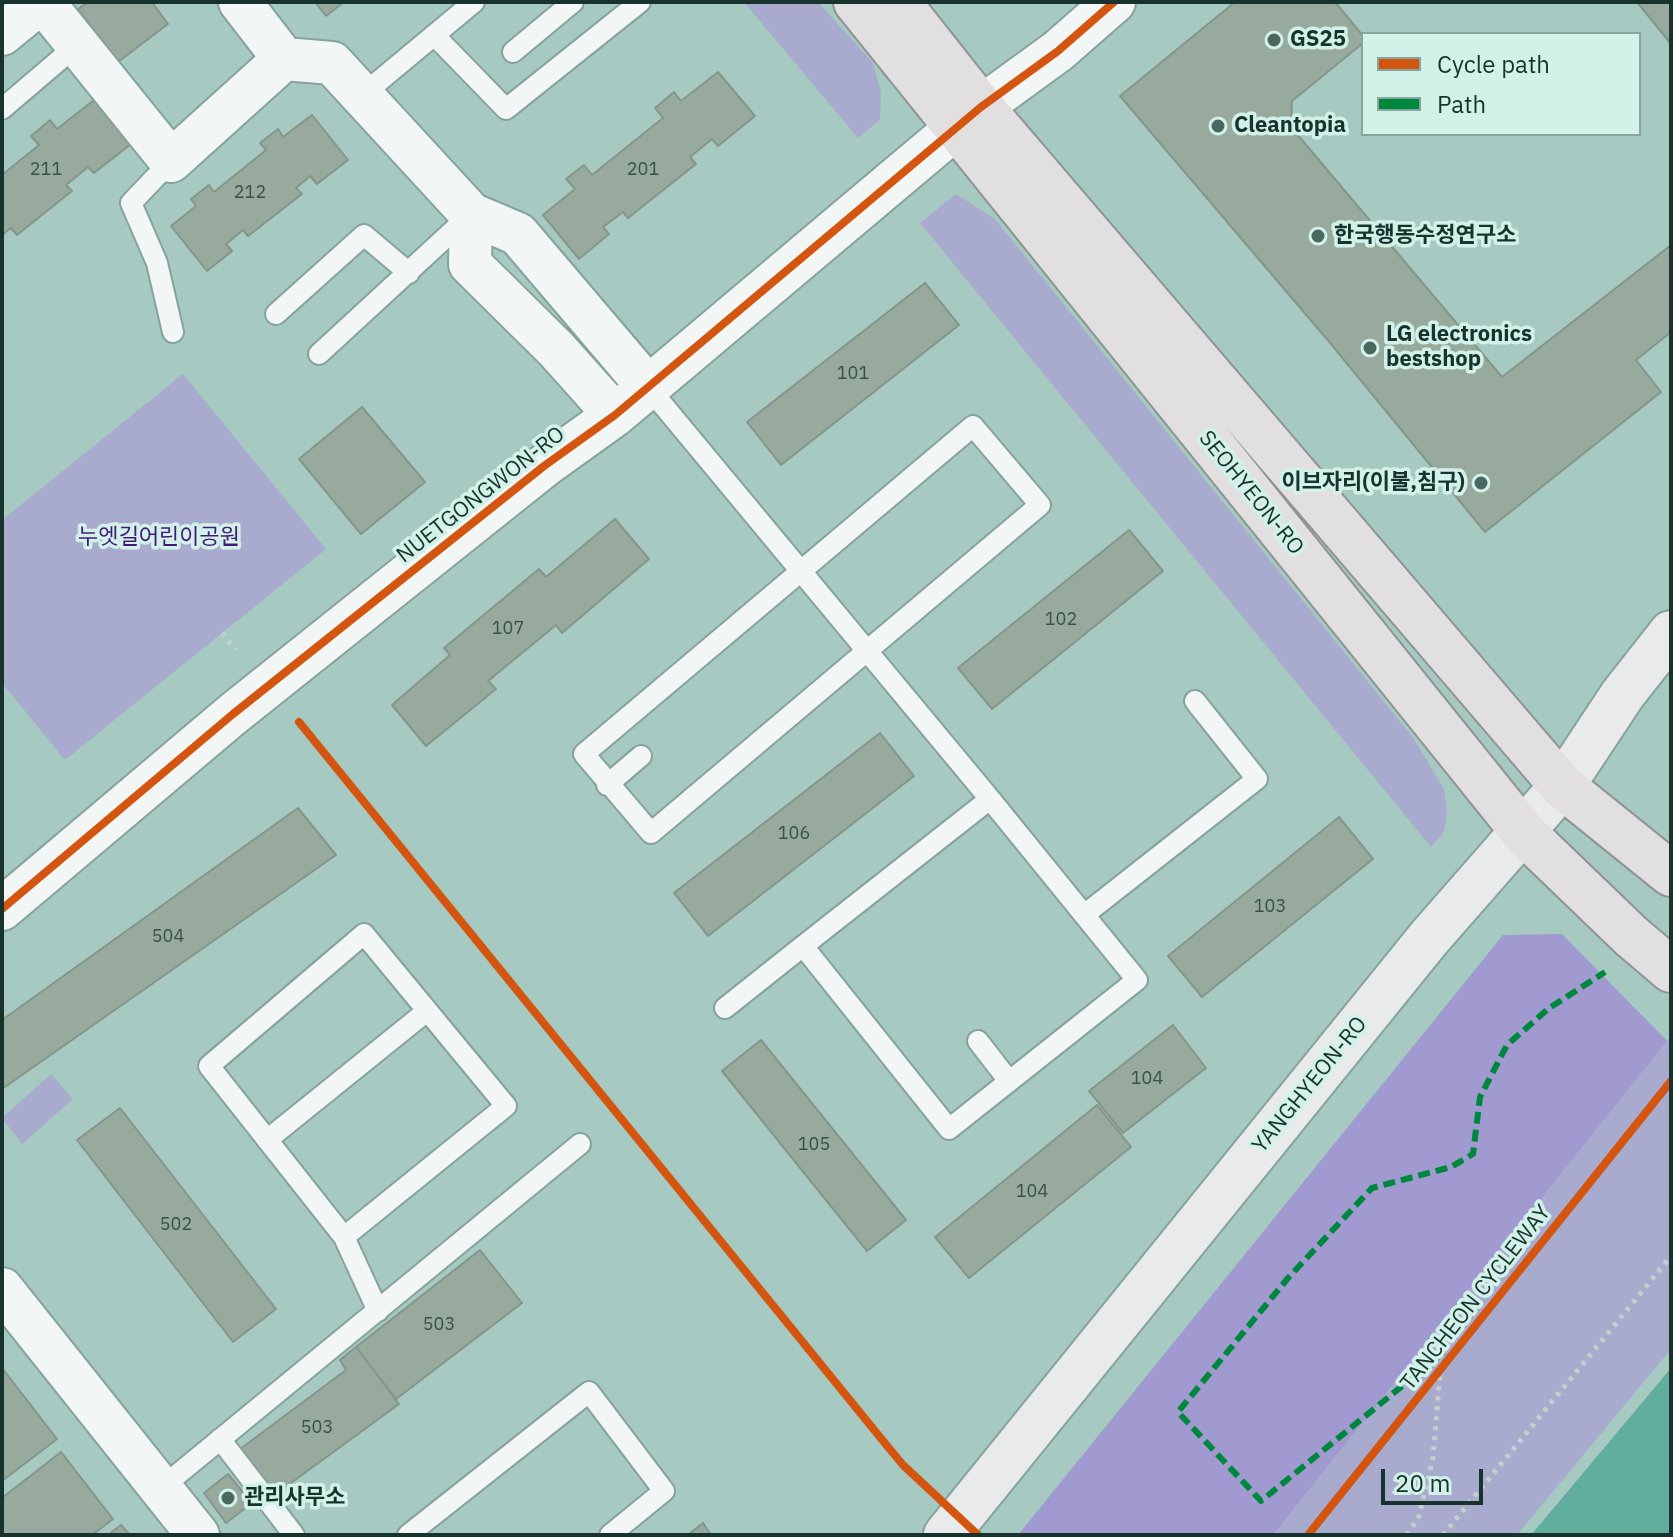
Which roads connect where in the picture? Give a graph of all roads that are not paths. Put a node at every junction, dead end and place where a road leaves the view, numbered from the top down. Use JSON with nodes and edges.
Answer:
{"nodes":[{"id":1,"x":42,"y":2,"type":"edge"},
{"id":2,"x":240,"y":2,"type":"edge"},
{"id":3,"x":474,"y":2,"type":"edge"},
{"id":4,"x":573,"y":2,"type":"edge"},
{"id":5,"x":640,"y":2,"type":"edge"},
{"id":6,"x":856,"y":2,"type":"edge"},
{"id":7,"x":898,"y":2,"type":"edge"},
{"id":8,"x":1114,"y":2,"type":"edge"},
{"id":9,"x":2,"y":34,"type":"edge"},
{"id":10,"x":434,"y":35,"type":"junction"},
{"id":11,"x":77,"y":45,"type":"junction"},
{"id":12,"x":513,"y":52,"type":"dead end"},
{"id":13,"x":284,"y":59,"type":"junction"},
{"id":14,"x":361,"y":96,"type":"junction"},
{"id":15,"x":2,"y":109,"type":"edge"},
{"id":16,"x":969,"y":118,"type":"junction"},
{"id":17,"x":171,"y":161,"type":"junction"},
{"id":18,"x":471,"y":214,"type":"junction"},
{"id":19,"x":409,"y":273,"type":"junction"},
{"id":20,"x":276,"y":314,"type":"dead end"},
{"id":21,"x":173,"y":332,"type":"dead end"},
{"id":22,"x":319,"y":354,"type":"dead end"},
{"id":23,"x":648,"y":387,"type":"junction"},
{"id":24,"x":615,"y":415,"type":"junction"},
{"id":25,"x":801,"y":571,"type":"junction"},
{"id":26,"x":1671,"y":633,"type":"edge"},
{"id":27,"x":867,"y":650,"type":"junction"},
{"id":28,"x":1195,"y":701,"type":"dead end"},
{"id":29,"x":641,"y":756,"type":"dead end"},
{"id":30,"x":607,"y":785,"type":"junction"},
{"id":31,"x":1562,"y":786,"type":"junction"},
{"id":32,"x":990,"y":799,"type":"junction"},
{"id":33,"x":1524,"y":833,"type":"junction"},
{"id":34,"x":1671,"y":874,"type":"edge"},
{"id":35,"x":2,"y":909,"type":"edge"},
{"id":36,"x":1084,"y":915,"type":"junction"},
{"id":37,"x":803,"y":946,"type":"junction"},
{"id":38,"x":1668,"y":967,"type":"edge"},
{"id":39,"x":725,"y":1008,"type":"dead end"},
{"id":40,"x":427,"y":1011,"type":"junction"},
{"id":41,"x":978,"y":1041,"type":"dead end"},
{"id":42,"x":1009,"y":1081,"type":"junction"},
{"id":43,"x":267,"y":1140,"type":"junction"},
{"id":44,"x":580,"y":1144,"type":"dead end"},
{"id":45,"x":344,"y":1237,"type":"junction"},
{"id":46,"x":2,"y":1289,"type":"edge"},
{"id":47,"x":378,"y":1311,"type":"junction"},
{"id":48,"x":220,"y":1439,"type":"junction"},
{"id":49,"x":161,"y":1488,"type":"junction"},
{"id":50,"x":198,"y":1535,"type":"edge"},
{"id":51,"x":294,"y":1535,"type":"edge"},
{"id":52,"x":408,"y":1535,"type":"edge"},
{"id":53,"x":610,"y":1535,"type":"edge"},
{"id":54,"x":946,"y":1535,"type":"edge"}],
"edges":[{"from":1,"to":9,"type":"street"},
{"from":1,"to":11,"type":"street"},
{"from":2,"to":13,"type":"street"},
{"from":3,"to":10,"type":"lane"},
{"from":4,"to":12,"type":"lane"},
{"from":5,"to":10,"type":"lane"},
{"from":6,"to":16,"type":"main road","name":"SEOHYEON-RO"},
{"from":7,"to":16,"type":"main road","name":"SEOHYEON-RO"},
{"from":8,"to":16,"type":"street","name":"NUETGONGWON-RO"},
{"from":10,"to":14,"type":"lane"},
{"from":11,"to":15,"type":"lane"},
{"from":11,"to":17,"type":"street"},
{"from":13,"to":14,"type":"street"},
{"from":13,"to":17,"type":"street"},
{"from":14,"to":18,"type":"street"},
{"from":16,"to":23,"type":"street","name":"NUETGONGWON-RO"},
{"from":16,"to":31,"type":"main road","name":"SEOHYEON-RO"},
{"from":16,"to":33,"type":"main road","name":"SEOHYEON-RO"},
{"from":17,"to":21,"type":"lane"},
{"from":18,"to":19,"type":"lane"},
{"from":18,"to":23,"type":"street"},
{"from":18,"to":24,"type":"street"},
{"from":19,"to":20,"type":"lane"},
{"from":19,"to":22,"type":"lane"},
{"from":23,"to":24,"type":"street","name":"NUETGONGWON-RO"},
{"from":23,"to":25,"type":"lane"},
{"from":24,"to":35,"type":"street","name":"NUETGONGWON-RO"},
{"from":25,"to":27,"type":"lane"},
{"from":25,"to":27,"type":"lane"},
{"from":25,"to":30,"type":"lane"},
{"from":26,"to":31,"type":"main road","name":"YANGHYEON-RO"},
{"from":27,"to":30,"type":"lane"},
{"from":27,"to":32,"type":"lane"},
{"from":28,"to":36,"type":"lane"},
{"from":29,"to":30,"type":"lane"},
{"from":31,"to":33,"type":"main road","name":"YANGHYEON-RO"},
{"from":31,"to":34,"type":"main road","name":"SEOHYEON-RO"},
{"from":32,"to":36,"type":"lane"},
{"from":32,"to":37,"type":"lane"},
{"from":33,"to":38,"type":"main road","name":"SEOHYEON-RO"},
{"from":33,"to":54,"type":"main road","name":"YANGHYEON-RO"},
{"from":36,"to":42,"type":"lane"},
{"from":37,"to":39,"type":"lane"},
{"from":37,"to":42,"type":"lane"},
{"from":40,"to":43,"type":"lane"},
{"from":40,"to":43,"type":"lane"},
{"from":40,"to":45,"type":"lane"},
{"from":41,"to":42,"type":"lane"},
{"from":43,"to":45,"type":"lane"},
{"from":44,"to":47,"type":"lane"},
{"from":45,"to":47,"type":"lane"},
{"from":46,"to":49,"type":"street"},
{"from":47,"to":48,"type":"lane"},
{"from":48,"to":49,"type":"lane"},
{"from":48,"to":51,"type":"lane"},
{"from":49,"to":50,"type":"street"},
{"from":52,"to":53,"type":"lane"}]}
